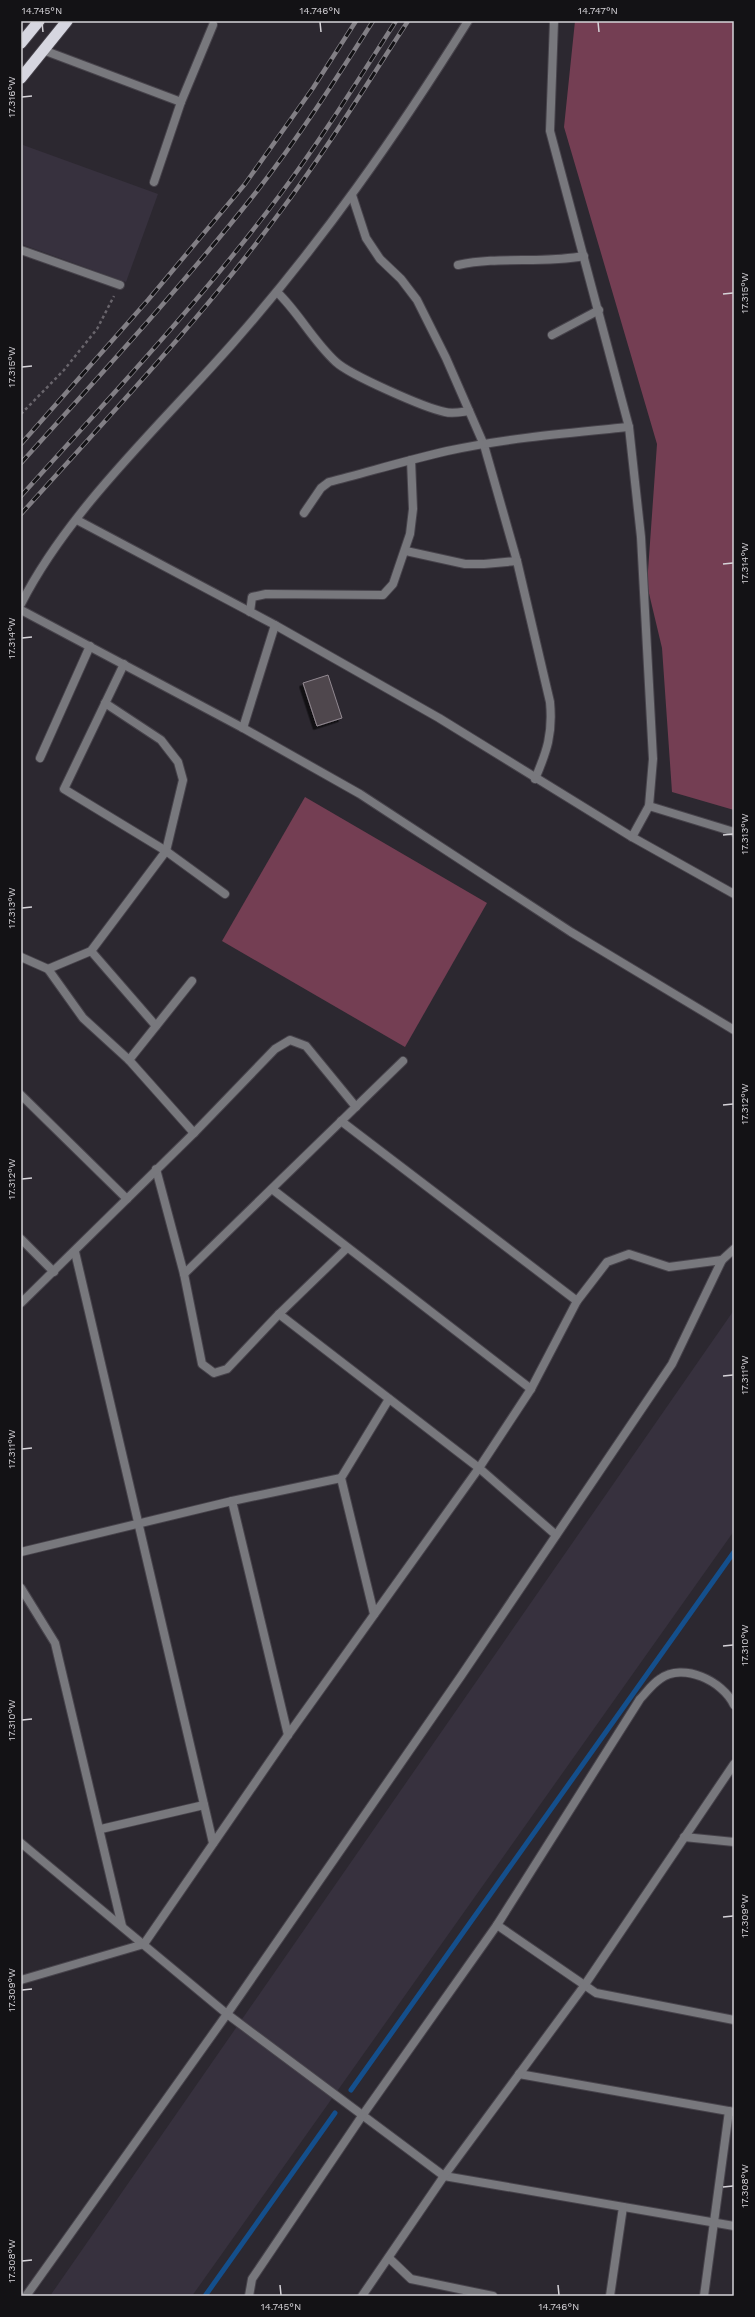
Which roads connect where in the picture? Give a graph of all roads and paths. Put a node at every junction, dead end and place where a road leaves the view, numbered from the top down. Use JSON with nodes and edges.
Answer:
{"nodes":[{"id":1,"x":39,"y":21,"type":"edge"},
{"id":2,"x":67,"y":21,"type":"edge"},
{"id":3,"x":468,"y":21,"type":"edge"},
{"id":4,"x":554,"y":21,"type":"edge"},
{"id":5,"x":213,"y":25,"type":"dead end"},
{"id":6,"x":21,"y":43,"type":"edge"},
{"id":7,"x":44,"y":50,"type":"junction"},
{"id":8,"x":21,"y":78,"type":"edge"},
{"id":9,"x":181,"y":102,"type":"junction"},
{"id":10,"x":154,"y":182,"type":"dead end"},
{"id":11,"x":352,"y":196,"type":"junction"},
{"id":12,"x":21,"y":250,"type":"edge"},
{"id":13,"x":584,"y":256,"type":"junction"},
{"id":14,"x":458,"y":265,"type":"dead end"},
{"id":15,"x":120,"y":285,"type":"joint"},
{"id":16,"x":277,"y":292,"type":"junction"},
{"id":17,"x":600,"y":310,"type":"junction"},
{"id":18,"x":552,"y":335,"type":"dead end"},
{"id":19,"x":469,"y":411,"type":"junction"},
{"id":20,"x":21,"y":414,"type":"edge"},
{"id":21,"x":629,"y":427,"type":"junction"},
{"id":22,"x":484,"y":445,"type":"junction"},
{"id":23,"x":411,"y":460,"type":"junction"},
{"id":24,"x":304,"y":513,"type":"dead end"},
{"id":25,"x":77,"y":520,"type":"junction"},
{"id":26,"x":406,"y":551,"type":"junction"},
{"id":27,"x":517,"y":561,"type":"junction"},
{"id":28,"x":21,"y":604,"type":"edge"},
{"id":29,"x":21,"y":610,"type":"edge"},
{"id":30,"x":250,"y":612,"type":"junction"},
{"id":31,"x":275,"y":625,"type":"junction"},
{"id":32,"x":90,"y":646,"type":"junction"},
{"id":33,"x":124,"y":664,"type":"junction"},
{"id":34,"x":105,"y":704,"type":"junction"},
{"id":35,"x":243,"y":728,"type":"junction"},
{"id":36,"x":40,"y":758,"type":"dead end"},
{"id":37,"x":535,"y":779,"type":"junction"},
{"id":38,"x":648,"y":806,"type":"junction"},
{"id":39,"x":734,"y":832,"type":"edge"},
{"id":40,"x":632,"y":837,"type":"junction"},
{"id":41,"x":166,"y":851,"type":"junction"},
{"id":42,"x":225,"y":894,"type":"dead end"},
{"id":43,"x":734,"y":894,"type":"edge"},
{"id":44,"x":91,"y":951,"type":"junction"},
{"id":45,"x":21,"y":957,"type":"edge"},
{"id":46,"x":48,"y":970,"type":"junction"},
{"id":47,"x":192,"y":981,"type":"dead end"},
{"id":48,"x":156,"y":1026,"type":"junction"},
{"id":49,"x":734,"y":1030,"type":"edge"},
{"id":50,"x":129,"y":1060,"type":"junction"},
{"id":51,"x":403,"y":1061,"type":"dead end"},
{"id":52,"x":21,"y":1095,"type":"edge"},
{"id":53,"x":356,"y":1107,"type":"junction"},
{"id":54,"x":341,"y":1121,"type":"junction"},
{"id":55,"x":194,"y":1133,"type":"junction"},
{"id":56,"x":156,"y":1168,"type":"junction"},
{"id":57,"x":272,"y":1189,"type":"junction"},
{"id":58,"x":127,"y":1199,"type":"junction"},
{"id":59,"x":21,"y":1239,"type":"edge"},
{"id":60,"x":347,"y":1248,"type":"junction"},
{"id":61,"x":734,"y":1249,"type":"edge"},
{"id":62,"x":75,"y":1252,"type":"junction"},
{"id":63,"x":722,"y":1260,"type":"junction"},
{"id":64,"x":54,"y":1272,"type":"junction"},
{"id":65,"x":184,"y":1274,"type":"junction"},
{"id":66,"x":577,"y":1301,"type":"junction"},
{"id":67,"x":21,"y":1303,"type":"edge"},
{"id":68,"x":278,"y":1314,"type":"junction"},
{"id":69,"x":530,"y":1389,"type":"junction"},
{"id":70,"x":389,"y":1399,"type":"junction"},
{"id":71,"x":479,"y":1468,"type":"junction"},
{"id":72,"x":341,"y":1478,"type":"junction"},
{"id":73,"x":232,"y":1501,"type":"junction"},
{"id":74,"x":137,"y":1524,"type":"junction"},
{"id":75,"x":556,"y":1535,"type":"junction"},
{"id":76,"x":21,"y":1552,"type":"edge"},
{"id":77,"x":21,"y":1588,"type":"edge"},
{"id":78,"x":374,"y":1614,"type":"junction"},
{"id":79,"x":734,"y":1705,"type":"edge"},
{"id":80,"x":288,"y":1736,"type":"junction"},
{"id":81,"x":734,"y":1764,"type":"edge"},
{"id":82,"x":204,"y":1805,"type":"junction"},
{"id":83,"x":101,"y":1829,"type":"junction"},
{"id":84,"x":684,"y":1837,"type":"junction"},
{"id":85,"x":734,"y":1842,"type":"edge"},
{"id":86,"x":21,"y":1843,"type":"edge"},
{"id":87,"x":213,"y":1843,"type":"junction"},
{"id":88,"x":497,"y":1925,"type":"junction"},
{"id":89,"x":122,"y":1926,"type":"junction"},
{"id":90,"x":144,"y":1944,"type":"junction"},
{"id":91,"x":21,"y":1980,"type":"edge"},
{"id":92,"x":584,"y":1986,"type":"junction"},
{"id":93,"x":226,"y":2014,"type":"junction"},
{"id":94,"x":734,"y":2020,"type":"edge"},
{"id":95,"x":519,"y":2074,"type":"junction"},
{"id":96,"x":732,"y":2110,"type":"edge"},
{"id":97,"x":362,"y":2116,"type":"junction"},
{"id":98,"x":444,"y":2176,"type":"junction"},
{"id":99,"x":623,"y":2207,"type":"junction"},
{"id":100,"x":713,"y":2222,"type":"junction"},
{"id":101,"x":734,"y":2226,"type":"edge"},
{"id":102,"x":389,"y":2258,"type":"junction"},
{"id":103,"x":26,"y":2296,"type":"edge"},
{"id":104,"x":249,"y":2296,"type":"edge"},
{"id":105,"x":362,"y":2296,"type":"edge"},
{"id":106,"x":490,"y":2296,"type":"edge"},
{"id":107,"x":610,"y":2296,"type":"edge"},
{"id":108,"x":704,"y":2296,"type":"edge"}],
"edges":[{"from":1,"to":6,"type":"highway"},
{"from":2,"to":7,"type":"highway"},
{"from":3,"to":11,"type":"street"},
{"from":4,"to":13,"type":"street"},
{"from":5,"to":9,"type":"street"},
{"from":7,"to":8,"type":"highway"},
{"from":7,"to":9,"type":"street"},
{"from":9,"to":10,"type":"street"},
{"from":11,"to":16,"type":"street"},
{"from":11,"to":19,"type":"street"},
{"from":12,"to":15,"type":"street"},
{"from":13,"to":14,"type":"street"},
{"from":13,"to":17,"type":"street"},
{"from":15,"to":20,"type":"path"},
{"from":16,"to":19,"type":"street"},
{"from":16,"to":25,"type":"street"},
{"from":17,"to":18,"type":"street"},
{"from":17,"to":21,"type":"street"},
{"from":19,"to":22,"type":"street"},
{"from":21,"to":22,"type":"street"},
{"from":21,"to":38,"type":"street"},
{"from":22,"to":23,"type":"street"},
{"from":22,"to":27,"type":"street"},
{"from":23,"to":24,"type":"street"},
{"from":23,"to":26,"type":"street"},
{"from":25,"to":28,"type":"street"},
{"from":25,"to":30,"type":"street"},
{"from":26,"to":27,"type":"street"},
{"from":26,"to":30,"type":"street"},
{"from":27,"to":37,"type":"street"},
{"from":29,"to":32,"type":"street"},
{"from":30,"to":31,"type":"street"},
{"from":31,"to":35,"type":"street"},
{"from":31,"to":37,"type":"street"},
{"from":32,"to":33,"type":"street"},
{"from":32,"to":36,"type":"street"},
{"from":33,"to":34,"type":"street"},
{"from":33,"to":35,"type":"street"},
{"from":34,"to":41,"type":"street"},
{"from":34,"to":41,"type":"street"},
{"from":35,"to":49,"type":"street"},
{"from":37,"to":40,"type":"street"},
{"from":38,"to":39,"type":"street"},
{"from":38,"to":40,"type":"street"},
{"from":40,"to":43,"type":"street"},
{"from":41,"to":42,"type":"street"},
{"from":41,"to":44,"type":"street"},
{"from":44,"to":46,"type":"street"},
{"from":44,"to":48,"type":"street"},
{"from":45,"to":46,"type":"street"},
{"from":46,"to":50,"type":"street"},
{"from":47,"to":48,"type":"street"},
{"from":48,"to":50,"type":"street"},
{"from":50,"to":55,"type":"street"},
{"from":51,"to":53,"type":"street"},
{"from":52,"to":58,"type":"street"},
{"from":53,"to":54,"type":"street"},
{"from":53,"to":55,"type":"street"},
{"from":54,"to":57,"type":"street"},
{"from":54,"to":66,"type":"street"},
{"from":55,"to":56,"type":"street"},
{"from":56,"to":58,"type":"street"},
{"from":56,"to":65,"type":"street"},
{"from":57,"to":60,"type":"street"},
{"from":57,"to":65,"type":"street"},
{"from":58,"to":62,"type":"street"},
{"from":59,"to":64,"type":"street"},
{"from":60,"to":68,"type":"street"},
{"from":60,"to":69,"type":"street"},
{"from":61,"to":63,"type":"street"},
{"from":62,"to":64,"type":"street"},
{"from":62,"to":74,"type":"street"},
{"from":63,"to":66,"type":"street"},
{"from":63,"to":75,"type":"street"},
{"from":64,"to":67,"type":"street"},
{"from":65,"to":68,"type":"street"},
{"from":66,"to":69,"type":"street"},
{"from":68,"to":70,"type":"street"},
{"from":69,"to":71,"type":"street"},
{"from":70,"to":71,"type":"street"},
{"from":70,"to":72,"type":"street"},
{"from":71,"to":75,"type":"street"},
{"from":71,"to":78,"type":"street"},
{"from":72,"to":73,"type":"street"},
{"from":72,"to":78,"type":"street"},
{"from":73,"to":74,"type":"street"},
{"from":73,"to":80,"type":"street"},
{"from":74,"to":76,"type":"street"},
{"from":74,"to":82,"type":"street"},
{"from":75,"to":93,"type":"street"},
{"from":77,"to":83,"type":"street"},
{"from":78,"to":80,"type":"street"},
{"from":79,"to":88,"type":"street"},
{"from":80,"to":87,"type":"street"},
{"from":81,"to":84,"type":"street"},
{"from":82,"to":83,"type":"street"},
{"from":82,"to":87,"type":"street"},
{"from":83,"to":89,"type":"street"},
{"from":84,"to":85,"type":"street"},
{"from":84,"to":92,"type":"street"},
{"from":86,"to":89,"type":"street"},
{"from":87,"to":90,"type":"street"},
{"from":88,"to":92,"type":"street"},
{"from":88,"to":97,"type":"street"},
{"from":89,"to":90,"type":"street"},
{"from":90,"to":91,"type":"street"},
{"from":90,"to":93,"type":"street"},
{"from":92,"to":94,"type":"street"},
{"from":92,"to":95,"type":"street"},
{"from":93,"to":97,"type":"street"},
{"from":93,"to":103,"type":"street"},
{"from":95,"to":96,"type":"street"},
{"from":95,"to":98,"type":"street"},
{"from":96,"to":100,"type":"street"},
{"from":97,"to":98,"type":"street"},
{"from":97,"to":104,"type":"street"},
{"from":98,"to":99,"type":"street"},
{"from":98,"to":102,"type":"street"},
{"from":99,"to":100,"type":"street"},
{"from":99,"to":107,"type":"street"},
{"from":100,"to":101,"type":"street"},
{"from":100,"to":108,"type":"street"},
{"from":102,"to":105,"type":"street"},
{"from":102,"to":106,"type":"street"}]}
